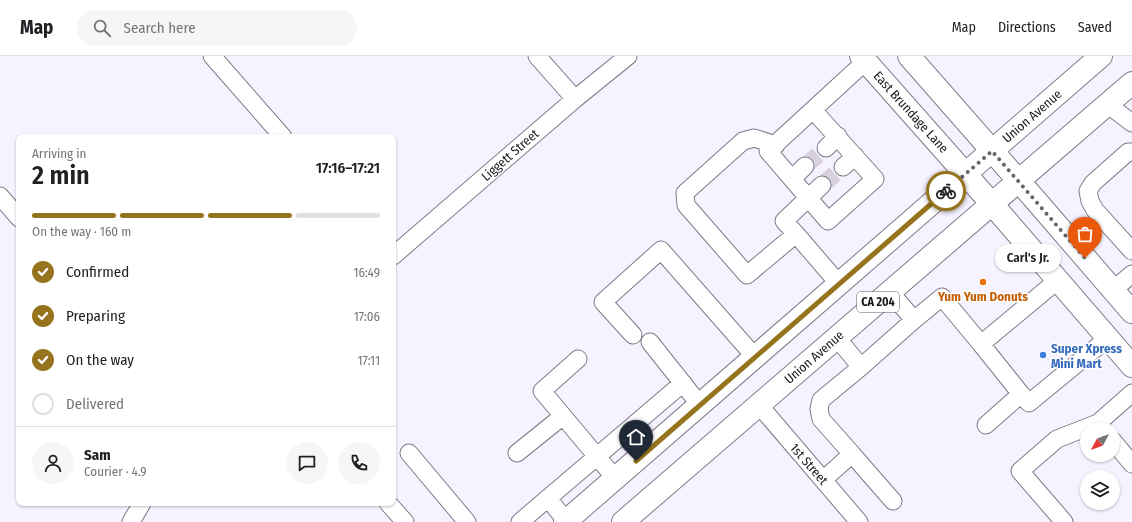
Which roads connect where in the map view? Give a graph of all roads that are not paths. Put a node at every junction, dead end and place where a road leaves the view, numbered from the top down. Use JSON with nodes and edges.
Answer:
{"nodes":[{"id":1,"x":212,"y":56,"type":"edge"},
{"id":2,"x":537,"y":56,"type":"edge"},
{"id":3,"x":628,"y":56,"type":"edge"},
{"id":4,"x":909,"y":56,"type":"edge"},
{"id":5,"x":1101,"y":56,"type":"edge"},
{"id":6,"x":864,"y":59,"type":"edge"},
{"id":7,"x":1132,"y":83,"type":"edge"},
{"id":8,"x":575,"y":98,"type":"junction"},
{"id":9,"x":1107,"y":104,"type":"junction"},
{"id":10,"x":814,"y":110,"type":"junction"},
{"id":11,"x":1132,"y":123,"type":"edge"},
{"id":12,"x":280,"y":134,"type":"edge"},
{"id":13,"x":776,"y":145,"type":"junction"},
{"id":14,"x":992,"y":151,"type":"junction"},
{"id":15,"x":1132,"y":152,"type":"edge"},
{"id":16,"x":805,"y":166,"type":"tunnel mouth"},
{"id":17,"x":965,"y":174,"type":"junction"},
{"id":18,"x":792,"y":179,"type":"junction"},
{"id":19,"x":1018,"y":181,"type":"junction"},
{"id":20,"x":822,"y":186,"type":"tunnel mouth"},
{"id":21,"x":0,"y":196,"type":"edge"},
{"id":22,"x":808,"y":198,"type":"junction"},
{"id":23,"x":992,"y":204,"type":"junction"},
{"id":24,"x":16,"y":215,"type":"edge"},
{"id":25,"x":796,"y":234,"type":"junction"},
{"id":26,"x":1132,"y":251,"type":"edge"},
{"id":27,"x":396,"y":253,"type":"edge"},
{"id":28,"x":1132,"y":274,"type":"edge"},
{"id":29,"x":1058,"y":280,"type":"junction"},
{"id":30,"x":839,"y":284,"type":"junction"},
{"id":31,"x":1113,"y":290,"type":"junction"},
{"id":32,"x":890,"y":292,"type":"junction"},
{"id":33,"x":1132,"y":312,"type":"edge"},
{"id":34,"x":914,"y":320,"type":"junction"},
{"id":35,"x":633,"y":335,"type":"dead end"},
{"id":36,"x":836,"y":338,"type":"junction"},
{"id":37,"x":1108,"y":338,"type":"junction"},
{"id":38,"x":650,"y":342,"type":"dead end"},
{"id":39,"x":981,"y":344,"type":"junction"},
{"id":40,"x":756,"y":357,"type":"junction"},
{"id":41,"x":578,"y":359,"type":"dead end"},
{"id":42,"x":861,"y":366,"type":"junction"},
{"id":43,"x":1132,"y":366,"type":"edge"},
{"id":44,"x":683,"y":383,"type":"junction"},
{"id":45,"x":1132,"y":393,"type":"edge"},
{"id":46,"x":1021,"y":394,"type":"junction"},
{"id":47,"x":700,"y":405,"type":"junction"},
{"id":48,"x":759,"y":405,"type":"junction"},
{"id":49,"x":648,"y":413,"type":"junction"},
{"id":50,"x":562,"y":416,"type":"junction"},
{"id":51,"x":1104,"y":422,"type":"edge"},
{"id":52,"x":986,"y":425,"type":"dead end"},
{"id":53,"x":1080,"y":433,"type":"edge"},
{"id":54,"x":666,"y":434,"type":"junction"},
{"id":55,"x":1120,"y":449,"type":"edge"},
{"id":56,"x":409,"y":453,"type":"dead end"},
{"id":57,"x":517,"y":453,"type":"dead end"},
{"id":58,"x":852,"y":454,"type":"junction"},
{"id":59,"x":597,"y":457,"type":"junction"},
{"id":60,"x":1132,"y":464,"type":"edge"},
{"id":61,"x":615,"y":478,"type":"junction"},
{"id":62,"x":823,"y":480,"type":"junction"},
{"id":63,"x":548,"y":498,"type":"junction"},
{"id":64,"x":893,"y":501,"type":"dead end"},
{"id":65,"x":140,"y":506,"type":"edge"},
{"id":66,"x":391,"y":506,"type":"edge"},
{"id":67,"x":565,"y":521,"type":"edge"},
{"id":68,"x":131,"y":522,"type":"edge"},
{"id":69,"x":405,"y":522,"type":"edge"},
{"id":70,"x":467,"y":522,"type":"edge"},
{"id":71,"x":520,"y":522,"type":"edge"},
{"id":72,"x":623,"y":522,"type":"edge"},
{"id":73,"x":860,"y":522,"type":"edge"},
{"id":74,"x":1064,"y":522,"type":"edge"}],
"edges":[{"from":1,"to":12,"type":"street"},
{"from":2,"to":8,"type":"street"},
{"from":3,"to":8,"type":"street","name":"Liggett Street"},
{"from":4,"to":14,"type":"main road"},
{"from":5,"to":14,"type":"main road","name":"Union Avenue","number":"CA 204"},
{"from":6,"to":10,"type":"street"},
{"from":6,"to":17,"type":"main road","name":"East Brundage Lane"},
{"from":7,"to":9,"type":"main road","name":"Union Avenue","number":"CA 204"},
{"from":8,"to":27,"type":"street","name":"Liggett Street"},
{"from":9,"to":11,"type":"street"},
{"from":9,"to":19,"type":"main road","name":"Union Avenue","number":"CA 204"},
{"from":10,"to":13,"type":"street"},
{"from":10,"to":22,"type":"street"},
{"from":13,"to":18,"type":"street"},
{"from":13,"to":25,"type":"street"},
{"from":14,"to":17,"type":"main road","name":"Union Avenue","number":"CA 204"},
{"from":14,"to":19,"type":"main road"},
{"from":15,"to":26,"type":"street"},
{"from":16,"to":18,"type":"street"},
{"from":17,"to":23,"type":"main road","name":"East Brundage Lane"},
{"from":17,"to":30,"type":"main road","name":"Union Avenue","number":"CA 204"},
{"from":18,"to":22,"type":"street"},
{"from":19,"to":23,"type":"main road","name":"Union Avenue","number":"CA 204"},
{"from":19,"to":31,"type":"main road"},
{"from":20,"to":22,"type":"street"},
{"from":21,"to":24,"type":"street"},
{"from":22,"to":25,"type":"street"},
{"from":23,"to":29,"type":"main road","name":"East Brundage Lane"},
{"from":23,"to":32,"type":"main road","name":"Union Avenue","number":"CA 204"},
{"from":25,"to":30,"type":"street"},
{"from":28,"to":31,"type":"street"},
{"from":29,"to":37,"type":"main road","name":"East Brundage Lane"},
{"from":29,"to":39,"type":"street"},
{"from":30,"to":40,"type":"main road","name":"Union Avenue","number":"CA 204"},
{"from":31,"to":33,"type":"main road"},
{"from":32,"to":34,"type":"street"},
{"from":32,"to":36,"type":"main road","name":"Union Avenue","number":"CA 204"},
{"from":34,"to":39,"type":"street"},
{"from":34,"to":42,"type":"street"},
{"from":35,"to":40,"type":"street"},
{"from":36,"to":42,"type":"street"},
{"from":36,"to":48,"type":"main road","name":"Union Avenue","number":"CA 204"},
{"from":37,"to":43,"type":"main road","name":"East Brundage Lane"},
{"from":37,"to":46,"type":"street"},
{"from":38,"to":44,"type":"street"},
{"from":39,"to":46,"type":"street"},
{"from":40,"to":47,"type":"main road","name":"Union Avenue","number":"CA 204"},
{"from":41,"to":50,"type":"street"},
{"from":42,"to":58,"type":"street"},
{"from":44,"to":47,"type":"street"},
{"from":44,"to":49,"type":"street"},
{"from":45,"to":51,"type":"street"},
{"from":46,"to":52,"type":"street"},
{"from":47,"to":54,"type":"main road","name":"Union Avenue","number":"CA 204"},
{"from":48,"to":62,"type":"street","name":"1st Street"},
{"from":48,"to":72,"type":"main road","name":"Union Avenue","number":"CA 204"},
{"from":49,"to":54,"type":"street"},
{"from":49,"to":59,"type":"street"},
{"from":50,"to":57,"type":"street"},
{"from":50,"to":59,"type":"street"},
{"from":53,"to":74,"type":"street"},
{"from":54,"to":61,"type":"main road","name":"Union Avenue","number":"CA 204"},
{"from":55,"to":60,"type":"street"},
{"from":56,"to":70,"type":"street"},
{"from":58,"to":62,"type":"street"},
{"from":58,"to":64,"type":"street"},
{"from":59,"to":61,"type":"street"},
{"from":59,"to":63,"type":"street"},
{"from":61,"to":67,"type":"main road","name":"Union Avenue","number":"CA 204"},
{"from":62,"to":73,"type":"street","name":"1st Street"},
{"from":63,"to":67,"type":"street"},
{"from":63,"to":71,"type":"street"},
{"from":65,"to":68,"type":"street"},
{"from":66,"to":69,"type":"street"}]}
